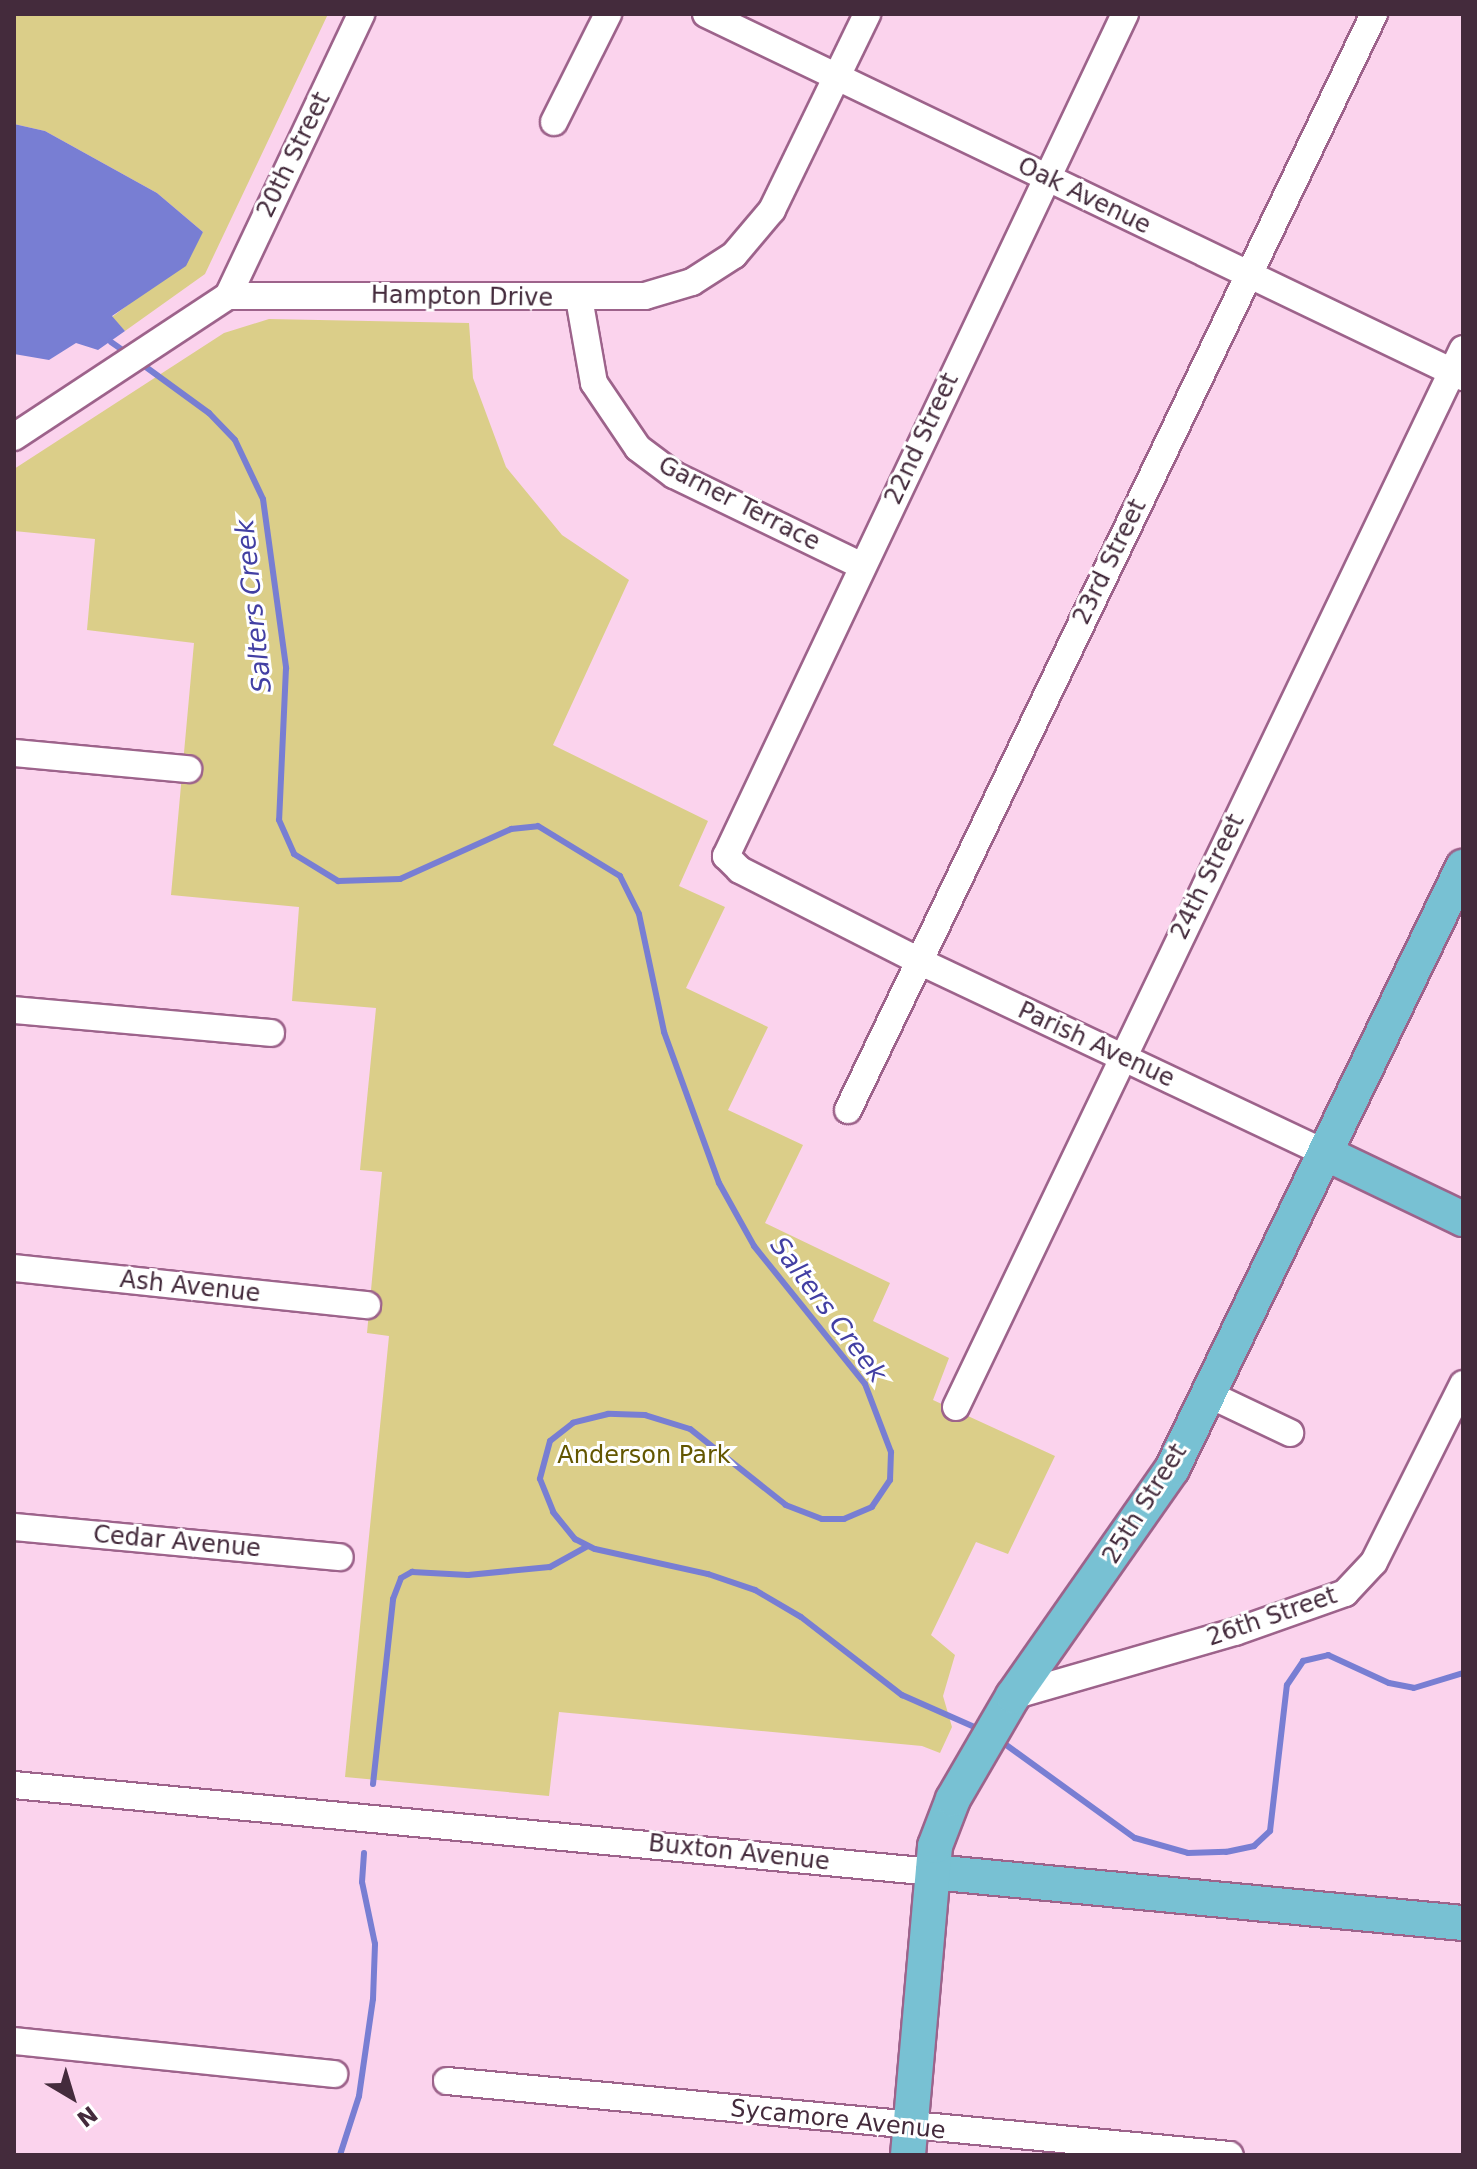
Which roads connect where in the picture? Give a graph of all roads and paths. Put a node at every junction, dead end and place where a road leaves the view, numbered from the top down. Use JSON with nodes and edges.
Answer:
{"nodes":[{"id":1,"x":361,"y":14,"type":"edge"},
{"id":2,"x":608,"y":14,"type":"edge"},
{"id":3,"x":706,"y":14,"type":"edge"},
{"id":4,"x":867,"y":14,"type":"edge"},
{"id":5,"x":1125,"y":14,"type":"edge"},
{"id":6,"x":1374,"y":14,"type":"edge"},
{"id":7,"x":837,"y":77,"type":"junction"},
{"id":8,"x":554,"y":122,"type":"dead end"},
{"id":9,"x":1046,"y":177,"type":"junction"},
{"id":10,"x":1248,"y":275,"type":"junction"},
{"id":11,"x":228,"y":296,"type":"junction"},
{"id":12,"x":579,"y":298,"type":"junction"},
{"id":13,"x":1459,"y":366,"type":"edge"},
{"id":14,"x":14,"y":437,"type":"edge"},
{"id":15,"x":862,"y":566,"type":"junction"},
{"id":16,"x":14,"y":753,"type":"edge"},
{"id":17,"x":188,"y":769,"type":"dead end"},
{"id":18,"x":732,"y":865,"type":"joint"},
{"id":19,"x":1463,"y":867,"type":"edge"},
{"id":20,"x":919,"y":961,"type":"junction"},
{"id":21,"x":14,"y":1010,"type":"edge"},
{"id":22,"x":271,"y":1033,"type":"dead end"},
{"id":23,"x":1121,"y":1057,"type":"junction"},
{"id":24,"x":848,"y":1110,"type":"dead end"},
{"id":25,"x":1325,"y":1153,"type":"junction"},
{"id":26,"x":1463,"y":1219,"type":"edge"},
{"id":27,"x":14,"y":1268,"type":"edge"},
{"id":28,"x":367,"y":1305,"type":"dead end"},
{"id":29,"x":1463,"y":1384,"type":"edge"},
{"id":30,"x":1208,"y":1394,"type":"junction"},
{"id":31,"x":956,"y":1407,"type":"dead end"},
{"id":32,"x":1290,"y":1433,"type":"dead end"},
{"id":33,"x":14,"y":1527,"type":"edge"},
{"id":34,"x":340,"y":1557,"type":"dead end"},
{"id":35,"x":1008,"y":1703,"type":"junction"},
{"id":36,"x":14,"y":1785,"type":"edge"},
{"id":37,"x":933,"y":1872,"type":"junction"},
{"id":38,"x":1463,"y":1923,"type":"edge"},
{"id":39,"x":14,"y":2041,"type":"edge"},
{"id":40,"x":334,"y":2074,"type":"dead end"},
{"id":41,"x":447,"y":2081,"type":"dead end"},
{"id":42,"x":910,"y":2141,"type":"edge"},
{"id":43,"x":1230,"y":2155,"type":"edge"}],
"edges":[{"from":1,"to":11,"type":"street","name":"20th Street"},
{"from":2,"to":8,"type":"street"},
{"from":3,"to":7,"type":"street","name":"Oak Avenue"},
{"from":4,"to":7,"type":"street","name":"Hampton Drive"},
{"from":5,"to":9,"type":"street","name":"22nd Street"},
{"from":6,"to":10,"type":"street","name":"23rd Street"},
{"from":7,"to":9,"type":"street","name":"Oak Avenue"},
{"from":7,"to":12,"type":"street","name":"Hampton Drive"},
{"from":9,"to":10,"type":"street","name":"Oak Avenue"},
{"from":9,"to":15,"type":"street","name":"22nd Street"},
{"from":10,"to":13,"type":"street","name":"Oak Avenue"},
{"from":10,"to":20,"type":"street","name":"23rd Street"},
{"from":11,"to":12,"type":"street","name":"Hampton Drive"},
{"from":11,"to":14,"type":"street"},
{"from":12,"to":15,"type":"street","name":"Garner Terrace"},
{"from":13,"to":23,"type":"street","name":"24th Street"},
{"from":15,"to":18,"type":"street","name":"22nd Street"},
{"from":16,"to":17,"type":"street"},
{"from":18,"to":20,"type":"street","name":"Parish Avenue"},
{"from":19,"to":25,"type":"main road","name":"25th Street"},
{"from":20,"to":23,"type":"street","name":"Parish Avenue"},
{"from":20,"to":24,"type":"street","name":"23rd Street"},
{"from":21,"to":22,"type":"street"},
{"from":23,"to":25,"type":"street","name":"Parish Avenue"},
{"from":23,"to":31,"type":"street","name":"24th Street"},
{"from":25,"to":26,"type":"main road","name":"Parish Avenue"},
{"from":25,"to":30,"type":"main road","name":"25th Street"},
{"from":27,"to":28,"type":"street","name":"Ash Avenue"},
{"from":29,"to":35,"type":"street","name":"26th Street"},
{"from":30,"to":32,"type":"street"},
{"from":30,"to":35,"type":"main road","name":"25th Street"},
{"from":33,"to":34,"type":"street","name":"Cedar Avenue"},
{"from":35,"to":37,"type":"main road","name":"25th Street"},
{"from":36,"to":37,"type":"street","name":"Buxton Avenue"},
{"from":37,"to":38,"type":"main road","name":"Buxton Avenue"},
{"from":37,"to":42,"type":"main road","name":"25th Street"},
{"from":39,"to":40,"type":"street"},
{"from":41,"to":42,"type":"street","name":"Sycamore Avenue"},
{"from":42,"to":43,"type":"street","name":"Sycamore Avenue"}]}
